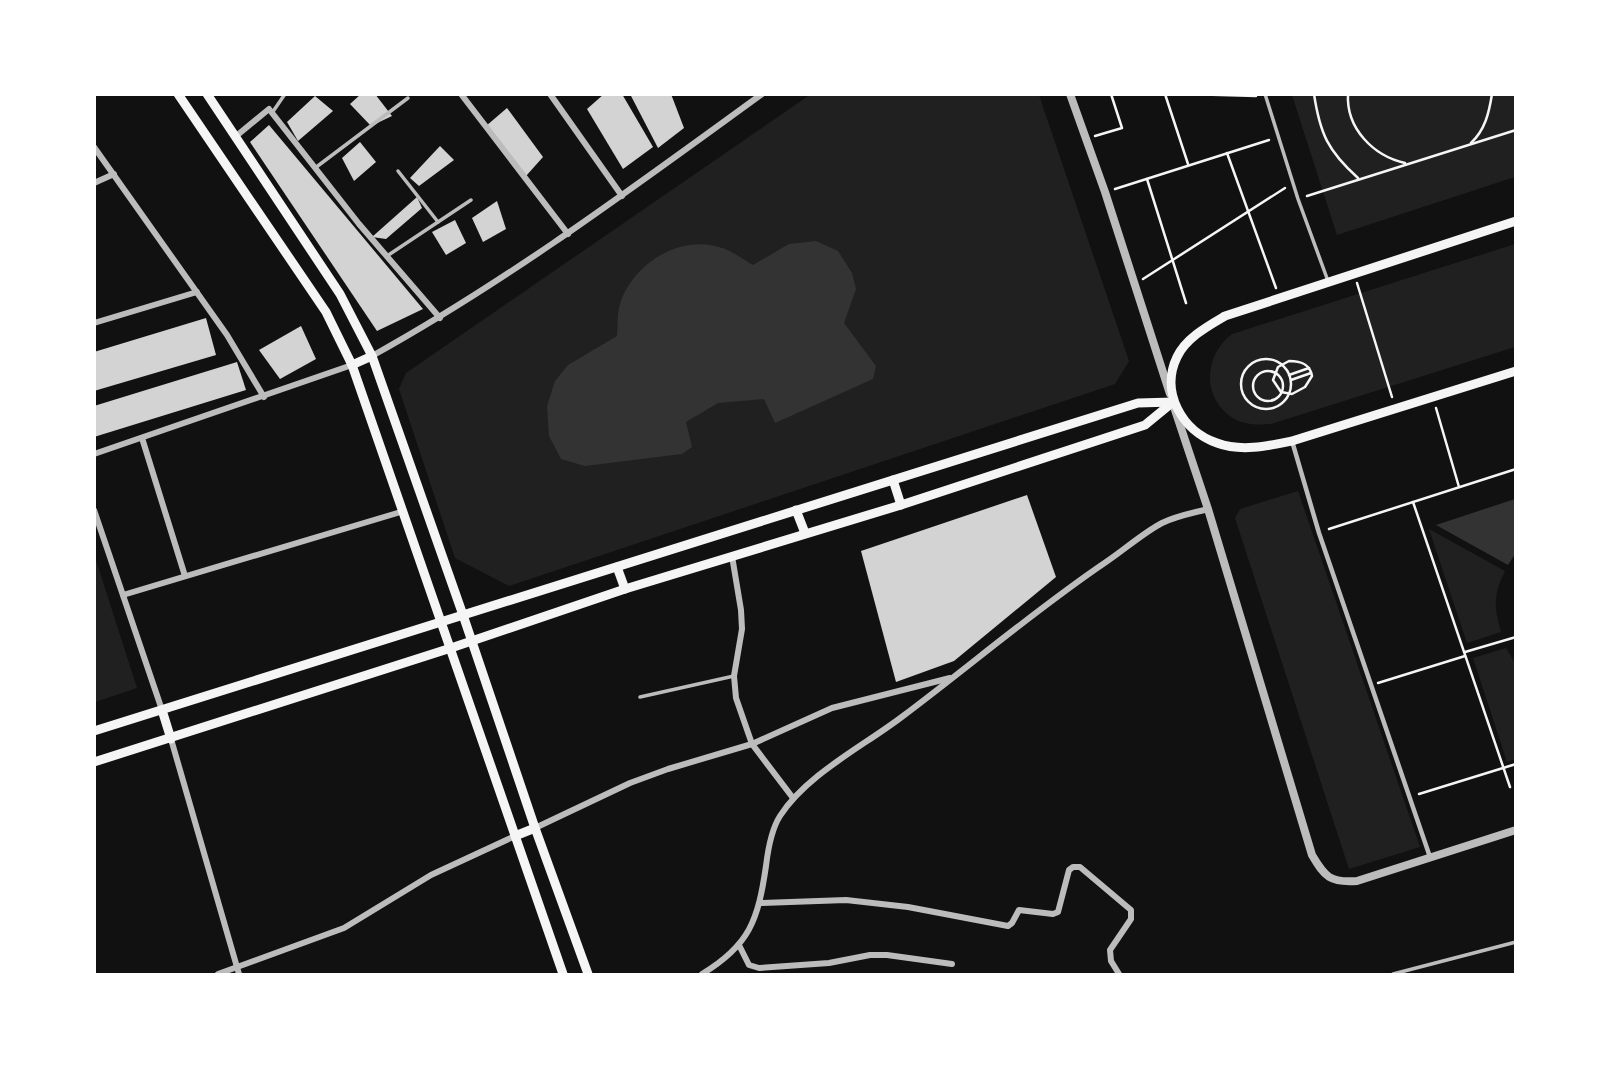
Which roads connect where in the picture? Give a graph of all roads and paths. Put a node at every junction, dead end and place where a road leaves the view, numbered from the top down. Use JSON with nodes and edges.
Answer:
{"nodes":[{"id":1,"x":178,"y":94,"type":"edge"},
{"id":2,"x":207,"y":94,"type":"edge"},
{"id":3,"x":285,"y":94,"type":"edge"},
{"id":4,"x":461,"y":94,"type":"edge"},
{"id":5,"x":762,"y":94,"type":"edge"},
{"id":6,"x":1070,"y":94,"type":"edge"},
{"id":7,"x":1111,"y":94,"type":"edge"},
{"id":8,"x":1165,"y":94,"type":"edge"},
{"id":9,"x":1186,"y":94,"type":"edge"},
{"id":10,"x":1314,"y":94,"type":"edge"},
{"id":11,"x":1348,"y":94,"type":"edge"},
{"id":12,"x":1492,"y":94,"type":"edge"},
{"id":13,"x":553,"y":95,"type":"edge"},
{"id":14,"x":1265,"y":95,"type":"edge"},
{"id":15,"x":408,"y":98,"type":"dead end"},
{"id":16,"x":272,"y":113,"type":"junction"},
{"id":17,"x":1516,"y":130,"type":"edge"},
{"id":18,"x":235,"y":137,"type":"junction"},
{"id":19,"x":1278,"y":137,"type":"junction"},
{"id":20,"x":1085,"y":139,"type":"junction"},
{"id":21,"x":1469,"y":145,"type":"junction"},
{"id":22,"x":94,"y":147,"type":"edge"},
{"id":23,"x":1227,"y":153,"type":"junction"},
{"id":24,"x":1408,"y":164,"type":"junction"},
{"id":25,"x":1188,"y":166,"type":"junction"},
{"id":26,"x":315,"y":168,"type":"junction"},
{"id":27,"x":398,"y":171,"type":"dead end"},
{"id":28,"x":114,"y":174,"type":"junction"},
{"id":29,"x":1147,"y":179,"type":"junction"},
{"id":30,"x":1360,"y":180,"type":"junction"},
{"id":31,"x":94,"y":183,"type":"edge"},
{"id":32,"x":1293,"y":183,"type":"junction"},
{"id":33,"x":1105,"y":192,"type":"junction"},
{"id":34,"x":622,"y":196,"type":"junction"},
{"id":35,"x":1298,"y":199,"type":"junction"},
{"id":36,"x":471,"y":200,"type":"dead end"},
{"id":37,"x":1247,"y":213,"type":"junction"},
{"id":38,"x":1516,"y":221,"type":"edge"},
{"id":39,"x":438,"y":222,"type":"junction"},
{"id":40,"x":568,"y":234,"type":"junction"},
{"id":41,"x":387,"y":256,"type":"junction"},
{"id":42,"x":1172,"y":260,"type":"junction"},
{"id":43,"x":1353,"y":273,"type":"junction"},
{"id":44,"x":1328,"y":282,"type":"junction"},
{"id":45,"x":1135,"y":285,"type":"junction"},
{"id":46,"x":197,"y":292,"type":"junction"},
{"id":47,"x":1280,"y":297,"type":"junction"},
{"id":48,"x":1186,"y":303,"type":"dead end"},
{"id":49,"x":440,"y":318,"type":"junction"},
{"id":50,"x":94,"y":323,"type":"edge"},
{"id":51,"x":372,"y":356,"type":"junction"},
{"id":52,"x":1281,"y":364,"type":"junction"},
{"id":53,"x":352,"y":365,"type":"junction"},
{"id":54,"x":1310,"y":368,"type":"junction"},
{"id":55,"x":1516,"y":371,"type":"edge"},
{"id":56,"x":1275,"y":373,"type":"junction"},
{"id":57,"x":1311,"y":373,"type":"junction"},
{"id":58,"x":1289,"y":375,"type":"junction"},
{"id":59,"x":1291,"y":380,"type":"junction"},
{"id":60,"x":1254,"y":390,"type":"junction"},
{"id":61,"x":1281,"y":392,"type":"junction"},
{"id":62,"x":1243,"y":393,"type":"junction"},
{"id":63,"x":1288,"y":394,"type":"junction"},
{"id":64,"x":264,"y":397,"type":"junction"},
{"id":65,"x":1259,"y":397,"type":"junction"},
{"id":66,"x":1433,"y":398,"type":"junction"},
{"id":67,"x":1272,"y":400,"type":"junction"},
{"id":68,"x":1172,"y":402,"type":"junction"},
{"id":69,"x":1255,"y":405,"type":"junction"},
{"id":70,"x":1274,"y":407,"type":"junction"},
{"id":71,"x":1396,"y":409,"type":"junction"},
{"id":72,"x":142,"y":438,"type":"junction"},
{"id":73,"x":1292,"y":441,"type":"junction"},
{"id":74,"x":94,"y":454,"type":"edge"},
{"id":75,"x":1516,"y":469,"type":"edge"},
{"id":76,"x":893,"y":480,"type":"junction"},
{"id":77,"x":1459,"y":487,"type":"junction"},
{"id":78,"x":1413,"y":502,"type":"junction"},
{"id":79,"x":901,"y":505,"type":"junction"},
{"id":80,"x":1208,"y":509,"type":"junction"},
{"id":81,"x":94,"y":510,"type":"edge"},
{"id":82,"x":796,"y":510,"type":"junction"},
{"id":83,"x":404,"y":511,"type":"junction"},
{"id":84,"x":805,"y":533,"type":"junction"},
{"id":85,"x":1319,"y":533,"type":"junction"},
{"id":86,"x":732,"y":556,"type":"junction"},
{"id":87,"x":617,"y":566,"type":"junction"},
{"id":88,"x":185,"y":576,"type":"junction"},
{"id":89,"x":625,"y":589,"type":"junction"},
{"id":90,"x":123,"y":595,"type":"junction"},
{"id":91,"x":463,"y":615,"type":"junction"},
{"id":92,"x":442,"y":622,"type":"junction"},
{"id":93,"x":1516,"y":637,"type":"edge"},
{"id":94,"x":472,"y":641,"type":"junction"},
{"id":95,"x":451,"y":648,"type":"junction"},
{"id":96,"x":1465,"y":654,"type":"junction"},
{"id":97,"x":734,"y":676,"type":"junction"},
{"id":98,"x":955,"y":677,"type":"junction"},
{"id":99,"x":1371,"y":685,"type":"junction"},
{"id":100,"x":640,"y":697,"type":"dead end"},
{"id":101,"x":162,"y":710,"type":"junction"},
{"id":102,"x":94,"y":731,"type":"edge"},
{"id":103,"x":171,"y":739,"type":"junction"},
{"id":104,"x":752,"y":744,"type":"junction"},
{"id":105,"x":94,"y":762,"type":"edge"},
{"id":106,"x":1516,"y":764,"type":"edge"},
{"id":107,"x":1503,"y":767,"type":"junction"},
{"id":108,"x":1510,"y":787,"type":"dead end"},
{"id":109,"x":1410,"y":797,"type":"junction"},
{"id":110,"x":793,"y":798,"type":"junction"},
{"id":111,"x":535,"y":828,"type":"junction"},
{"id":112,"x":1516,"y":830,"type":"edge"},
{"id":113,"x":515,"y":836,"type":"junction"},
{"id":114,"x":1430,"y":857,"type":"junction"},
{"id":115,"x":761,"y":903,"type":"junction"},
{"id":116,"x":1516,"y":942,"type":"edge"},
{"id":117,"x":739,"y":946,"type":"junction"},
{"id":118,"x":952,"y":964,"type":"dead end"},
{"id":119,"x":758,"y":971,"type":"edge"},
{"id":120,"x":238,"y":972,"type":"edge"},
{"id":121,"x":218,"y":975,"type":"edge"},
{"id":122,"x":563,"y":975,"type":"edge"},
{"id":123,"x":588,"y":975,"type":"edge"},
{"id":124,"x":702,"y":975,"type":"edge"},
{"id":125,"x":1119,"y":975,"type":"edge"},
{"id":126,"x":1393,"y":975,"type":"edge"}],
"edges":[{"from":1,"to":53,"type":"main road"},
{"from":2,"to":18,"type":"main road"},
{"from":3,"to":16,"type":"lane"},
{"from":4,"to":40,"type":"street"},
{"from":5,"to":34,"type":"street"},
{"from":6,"to":20,"type":"street"},
{"from":7,"to":20,"type":"path"},
{"from":8,"to":25,"type":"path"},
{"from":9,"to":14,"type":"path"},
{"from":10,"to":30,"type":"path"},
{"from":11,"to":24,"type":"path"},
{"from":12,"to":21,"type":"path"},
{"from":13,"to":34,"type":"street"},
{"from":14,"to":19,"type":"lane"},
{"from":15,"to":26,"type":"lane"},
{"from":16,"to":18,"type":"street"},
{"from":16,"to":26,"type":"street"},
{"from":17,"to":21,"type":"path"},
{"from":18,"to":51,"type":"main road"},
{"from":19,"to":23,"type":"path"},
{"from":19,"to":32,"type":"lane"},
{"from":20,"to":33,"type":"street"},
{"from":21,"to":24,"type":"path"},
{"from":22,"to":28,"type":"street"},
{"from":23,"to":25,"type":"path"},
{"from":23,"to":37,"type":"path"},
{"from":24,"to":30,"type":"path"},
{"from":25,"to":29,"type":"path"},
{"from":26,"to":41,"type":"street"},
{"from":27,"to":39,"type":"lane"},
{"from":28,"to":31,"type":"street"},
{"from":28,"to":46,"type":"street"},
{"from":29,"to":33,"type":"path"},
{"from":29,"to":42,"type":"path"},
{"from":30,"to":35,"type":"path"},
{"from":32,"to":35,"type":"lane"},
{"from":32,"to":37,"type":"path"},
{"from":33,"to":45,"type":"street"},
{"from":34,"to":40,"type":"street"},
{"from":35,"to":44,"type":"lane"},
{"from":36,"to":39,"type":"lane"},
{"from":37,"to":42,"type":"path"},
{"from":37,"to":47,"type":"path"},
{"from":38,"to":43,"type":"main road"},
{"from":39,"to":41,"type":"lane"},
{"from":40,"to":49,"type":"street"},
{"from":41,"to":49,"type":"street"},
{"from":42,"to":45,"type":"path"},
{"from":42,"to":48,"type":"path"},
{"from":43,"to":44,"type":"main road"},
{"from":43,"to":71,"type":"path"},
{"from":44,"to":47,"type":"main road"},
{"from":45,"to":68,"type":"street"},
{"from":46,"to":50,"type":"street"},
{"from":46,"to":64,"type":"street"},
{"from":47,"to":68,"type":"main road"},
{"from":49,"to":51,"type":"street"},
{"from":51,"to":53,"type":"main road"},
{"from":51,"to":91,"type":"main road"},
{"from":52,"to":54,"type":"path"},
{"from":52,"to":56,"type":"path"},
{"from":52,"to":58,"type":"path"},
{"from":52,"to":62,"type":"path"},
{"from":53,"to":64,"type":"street"},
{"from":53,"to":83,"type":"main road"},
{"from":54,"to":57,"type":"path"},
{"from":54,"to":58,"type":"path"},
{"from":55,"to":66,"type":"main road"},
{"from":56,"to":60,"type":"path"},
{"from":56,"to":61,"type":"path"},
{"from":56,"to":61,"type":"path"},
{"from":57,"to":59,"type":"path"},
{"from":57,"to":63,"type":"path"},
{"from":58,"to":59,"type":"path"},
{"from":59,"to":63,"type":"path"},
{"from":60,"to":62,"type":"path"},
{"from":60,"to":65,"type":"path"},
{"from":61,"to":63,"type":"path"},
{"from":61,"to":67,"type":"path"},
{"from":62,"to":69,"type":"path"},
{"from":63,"to":70,"type":"path"},
{"from":64,"to":72,"type":"street"},
{"from":65,"to":67,"type":"path"},
{"from":65,"to":69,"type":"path"},
{"from":66,"to":71,"type":"main road"},
{"from":66,"to":77,"type":"path"},
{"from":67,"to":70,"type":"path"},
{"from":68,"to":73,"type":"main road"},
{"from":68,"to":76,"type":"main road"},
{"from":68,"to":79,"type":"main road"},
{"from":68,"to":80,"type":"street"},
{"from":69,"to":70,"type":"path"},
{"from":71,"to":73,"type":"main road"},
{"from":72,"to":74,"type":"street"},
{"from":72,"to":88,"type":"street"},
{"from":73,"to":85,"type":"street"},
{"from":75,"to":77,"type":"path"},
{"from":76,"to":79,"type":"main road"},
{"from":76,"to":82,"type":"main road"},
{"from":77,"to":78,"type":"path"},
{"from":78,"to":85,"type":"path"},
{"from":78,"to":96,"type":"path"},
{"from":79,"to":84,"type":"main road"},
{"from":80,"to":98,"type":"street"},
{"from":80,"to":114,"type":"street"},
{"from":81,"to":90,"type":"street"},
{"from":82,"to":84,"type":"main road"},
{"from":82,"to":87,"type":"main road"},
{"from":83,"to":88,"type":"street"},
{"from":83,"to":92,"type":"main road"},
{"from":84,"to":86,"type":"main road"},
{"from":85,"to":99,"type":"street"},
{"from":86,"to":89,"type":"main road"},
{"from":86,"to":97,"type":"street"},
{"from":87,"to":89,"type":"main road"},
{"from":87,"to":91,"type":"main road"},
{"from":88,"to":90,"type":"street"},
{"from":89,"to":94,"type":"main road"},
{"from":90,"to":101,"type":"street"},
{"from":91,"to":92,"type":"main road"},
{"from":91,"to":94,"type":"main road"},
{"from":92,"to":95,"type":"main road"},
{"from":92,"to":101,"type":"main road"},
{"from":93,"to":96,"type":"path"},
{"from":94,"to":95,"type":"main road"},
{"from":94,"to":111,"type":"main road"},
{"from":95,"to":103,"type":"main road"},
{"from":95,"to":113,"type":"main road"},
{"from":96,"to":99,"type":"path"},
{"from":96,"to":107,"type":"path"},
{"from":97,"to":100,"type":"lane"},
{"from":97,"to":104,"type":"street"},
{"from":98,"to":104,"type":"street"},
{"from":98,"to":110,"type":"street"},
{"from":99,"to":109,"type":"street"},
{"from":101,"to":102,"type":"main road"},
{"from":101,"to":103,"type":"main road"},
{"from":103,"to":105,"type":"main road"},
{"from":103,"to":120,"type":"street"},
{"from":104,"to":110,"type":"street"},
{"from":104,"to":111,"type":"street"},
{"from":106,"to":107,"type":"path"},
{"from":107,"to":108,"type":"path"},
{"from":107,"to":109,"type":"path"},
{"from":109,"to":114,"type":"street"},
{"from":110,"to":115,"type":"street"},
{"from":111,"to":113,"type":"main road"},
{"from":111,"to":123,"type":"main road"},
{"from":112,"to":114,"type":"street"},
{"from":113,"to":120,"type":"street"},
{"from":113,"to":122,"type":"main road"},
{"from":115,"to":117,"type":"street"},
{"from":115,"to":125,"type":"street"},
{"from":116,"to":126,"type":"lane"},
{"from":117,"to":119,"type":"street"},
{"from":117,"to":124,"type":"street"},
{"from":118,"to":119,"type":"street"},
{"from":120,"to":121,"type":"street"}]}
